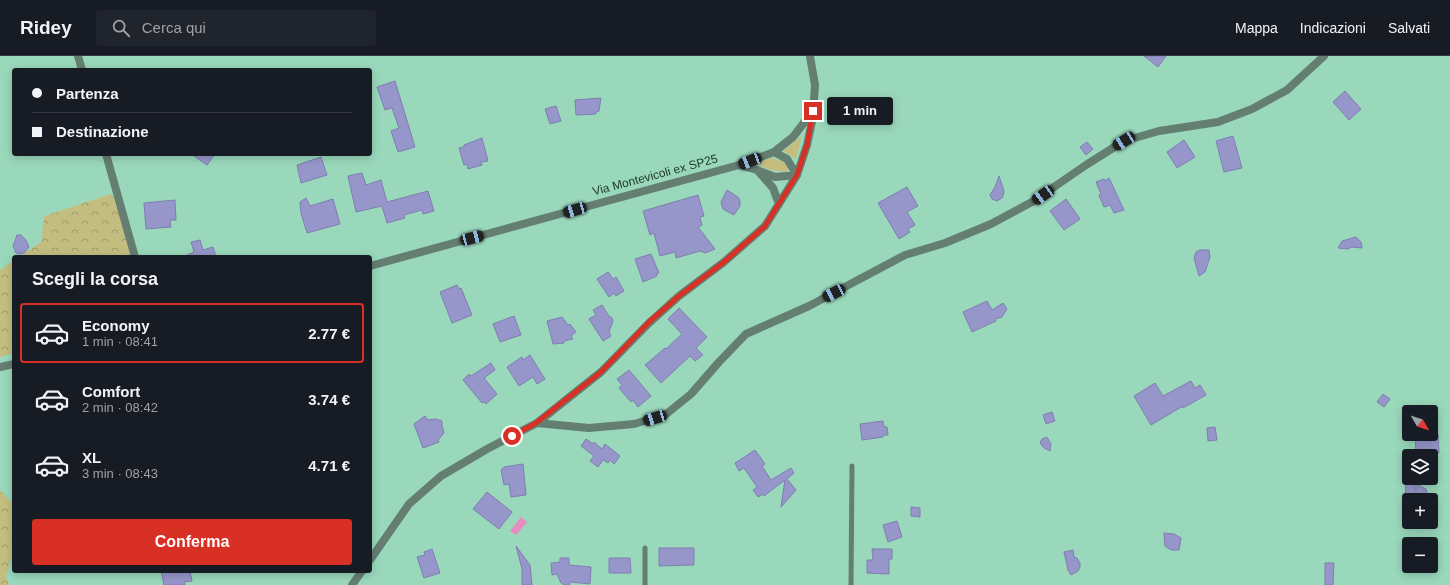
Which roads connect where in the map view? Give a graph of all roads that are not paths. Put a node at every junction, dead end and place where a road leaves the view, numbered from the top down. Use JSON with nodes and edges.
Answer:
{"nodes":[{"id":1,"x":78,"y":56,"type":"edge"},
{"id":2,"x":810,"y":56,"type":"edge"},
{"id":3,"x":1324,"y":56,"type":"edge"},
{"id":4,"x":81,"y":68,"type":"edge"},
{"id":5,"x":813,"y":111,"type":"junction"},
{"id":6,"x":774,"y":152,"type":"junction"},
{"id":7,"x":107,"y":156,"type":"edge"},
{"id":8,"x":738,"y":165,"type":"junction"},
{"id":9,"x":757,"y":170,"type":"junction"},
{"id":10,"x":797,"y":175,"type":"junction"},
{"id":11,"x":779,"y":204,"type":"junction"},
{"id":12,"x":134,"y":255,"type":"edge"},
{"id":13,"x":372,"y":265,"type":"edge"},
{"id":14,"x":12,"y":364,"type":"edge"},
{"id":15,"x":0,"y":367,"type":"edge"},
{"id":16,"x":536,"y":423,"type":"junction"},
{"id":17,"x":852,"y":466,"type":"dead end"},
{"id":18,"x":645,"y":548,"type":"dead end"},
{"id":19,"x":372,"y":557,"type":"edge"},
{"id":20,"x":361,"y":573,"type":"edge"},
{"id":21,"x":352,"y":585,"type":"edge"},
{"id":22,"x":645,"y":585,"type":"edge"},
{"id":23,"x":851,"y":585,"type":"edge"}],
"edges":[{"from":1,"to":4,"type":"street"},
{"from":2,"to":5,"type":"street"},
{"from":3,"to":16,"type":"street"},
{"from":5,"to":6,"type":"street"},
{"from":5,"to":10,"type":"street"},
{"from":6,"to":8,"type":"street","name":"Via Montevicoli ex SP25"},
{"from":6,"to":10,"type":"street"},
{"from":7,"to":12,"type":"street"},
{"from":8,"to":9,"type":"street"},
{"from":8,"to":13,"type":"street","name":"Via Montevicoli ex SP25"},
{"from":9,"to":10,"type":"street"},
{"from":9,"to":11,"type":"street"},
{"from":10,"to":11,"type":"street"},
{"from":11,"to":16,"type":"street"},
{"from":14,"to":15,"type":"street"},
{"from":16,"to":19,"type":"street"},
{"from":17,"to":23,"type":"lane"},
{"from":18,"to":22,"type":"lane"},
{"from":20,"to":21,"type":"street"}]}
